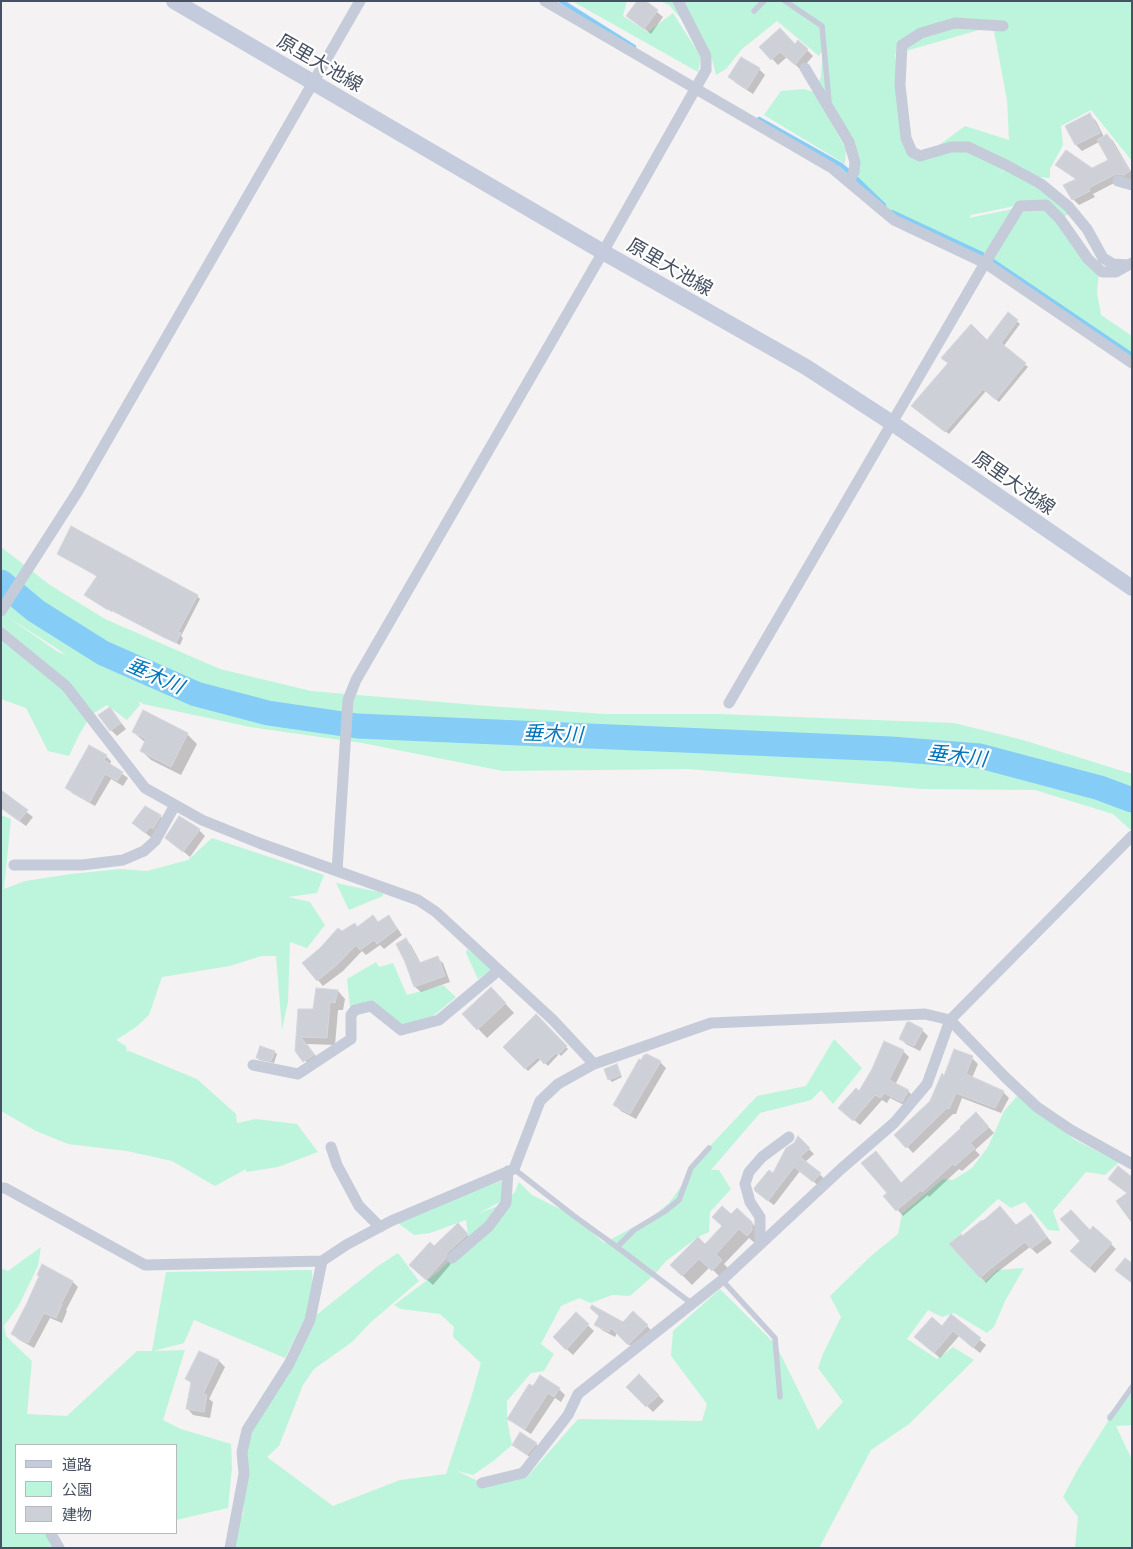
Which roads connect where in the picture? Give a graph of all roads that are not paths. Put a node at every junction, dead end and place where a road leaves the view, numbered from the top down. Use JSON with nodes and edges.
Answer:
{"nodes":[{"id":1,"x":174,"y":1,"type":"edge"},
{"id":2,"x":360,"y":1,"type":"edge"},
{"id":3,"x":545,"y":1,"type":"edge"},
{"id":4,"x":678,"y":1,"type":"edge"},
{"id":5,"x":764,"y":1,"type":"edge"},
{"id":6,"x":786,"y":1,"type":"edge"},
{"id":7,"x":754,"y":11,"type":"dead end"},
{"id":8,"x":1003,"y":26,"type":"dead end"},
{"id":9,"x":804,"y":68,"type":"dead end"},
{"id":10,"x":312,"y":82,"type":"junction"},
{"id":11,"x":697,"y":89,"type":"junction"},
{"id":12,"x":829,"y":109,"type":"junction"},
{"id":13,"x":849,"y":181,"type":"junction"},
{"id":14,"x":1118,"y":182,"type":"dead end"},
{"id":15,"x":1132,"y":185,"type":"edge"},
{"id":16,"x":604,"y":252,"type":"junction"},
{"id":17,"x":985,"y":262,"type":"junction"},
{"id":18,"x":1130,"y":264,"type":"edge"},
{"id":19,"x":1132,"y":363,"type":"edge"},
{"id":20,"x":892,"y":424,"type":"junction"},
{"id":21,"x":1132,"y":588,"type":"edge"},
{"id":22,"x":1,"y":611,"type":"edge"},
{"id":23,"x":1,"y":633,"type":"edge"},
{"id":24,"x":729,"y":703,"type":"dead end"},
{"id":25,"x":175,"y":805,"type":"junction"},
{"id":26,"x":1132,"y":836,"type":"edge"},
{"id":27,"x":14,"y":865,"type":"dead end"},
{"id":28,"x":337,"y":870,"type":"junction"},
{"id":29,"x":499,"y":970,"type":"junction"},
{"id":30,"x":950,"y":1020,"type":"junction"},
{"id":31,"x":594,"y":1064,"type":"junction"},
{"id":32,"x":253,"y":1065,"type":"dead end"},
{"id":33,"x":790,"y":1137,"type":"dead end"},
{"id":34,"x":331,"y":1147,"type":"dead end"},
{"id":35,"x":709,"y":1148,"type":"dead end"},
{"id":36,"x":1132,"y":1164,"type":"edge"},
{"id":37,"x":511,"y":1170,"type":"junction"},
{"id":38,"x":1,"y":1188,"type":"edge"},
{"id":39,"x":380,"y":1227,"type":"junction"},
{"id":40,"x":760,"y":1244,"type":"junction"},
{"id":41,"x":617,"y":1247,"type":"junction"},
{"id":42,"x":452,"y":1258,"type":"dead end"},
{"id":43,"x":322,"y":1261,"type":"junction"},
{"id":44,"x":722,"y":1280,"type":"junction"},
{"id":45,"x":691,"y":1303,"type":"junction"},
{"id":46,"x":1132,"y":1387,"type":"edge"},
{"id":47,"x":780,"y":1397,"type":"dead end"},
{"id":48,"x":1110,"y":1418,"type":"dead end"},
{"id":49,"x":482,"y":1483,"type":"dead end"},
{"id":50,"x":51,"y":1534,"type":"edge"},
{"id":51,"x":59,"y":1548,"type":"edge"},
{"id":52,"x":230,"y":1548,"type":"edge"}],
"edges":[{"from":1,"to":10,"type":"main road","name":"原里大池線"},
{"from":2,"to":10,"type":"street"},
{"from":3,"to":11,"type":"street"},
{"from":4,"to":11,"type":"street"},
{"from":5,"to":7,"type":"lane"},
{"from":6,"to":12,"type":"lane"},
{"from":8,"to":18,"type":"street"},
{"from":9,"to":12,"type":"street"},
{"from":10,"to":16,"type":"main road","name":"原里大池線"},
{"from":10,"to":22,"type":"street"},
{"from":11,"to":13,"type":"street"},
{"from":11,"to":16,"type":"street"},
{"from":12,"to":13,"type":"street"},
{"from":13,"to":17,"type":"street"},
{"from":14,"to":15,"type":"street"},
{"from":16,"to":20,"type":"main road","name":"原里大池線"},
{"from":16,"to":28,"type":"street"},
{"from":17,"to":18,"type":"street"},
{"from":17,"to":19,"type":"street"},
{"from":17,"to":20,"type":"street"},
{"from":20,"to":21,"type":"main road","name":"原里大池線"},
{"from":20,"to":24,"type":"street"},
{"from":23,"to":25,"type":"street"},
{"from":25,"to":27,"type":"street"},
{"from":25,"to":28,"type":"street"},
{"from":26,"to":30,"type":"street"},
{"from":28,"to":29,"type":"street"},
{"from":29,"to":31,"type":"street"},
{"from":29,"to":32,"type":"street"},
{"from":30,"to":31,"type":"street"},
{"from":30,"to":36,"type":"street"},
{"from":30,"to":40,"type":"street"},
{"from":31,"to":37,"type":"street"},
{"from":33,"to":40,"type":"street"},
{"from":34,"to":39,"type":"street"},
{"from":35,"to":41,"type":"lane"},
{"from":37,"to":39,"type":"street"},
{"from":37,"to":41,"type":"lane"},
{"from":37,"to":42,"type":"street"},
{"from":38,"to":43,"type":"street"},
{"from":39,"to":43,"type":"street"},
{"from":40,"to":44,"type":"street"},
{"from":41,"to":45,"type":"lane"},
{"from":43,"to":52,"type":"street"},
{"from":44,"to":45,"type":"street"},
{"from":44,"to":47,"type":"lane"},
{"from":45,"to":49,"type":"street"},
{"from":46,"to":48,"type":"lane"},
{"from":50,"to":51,"type":"street"}]}
